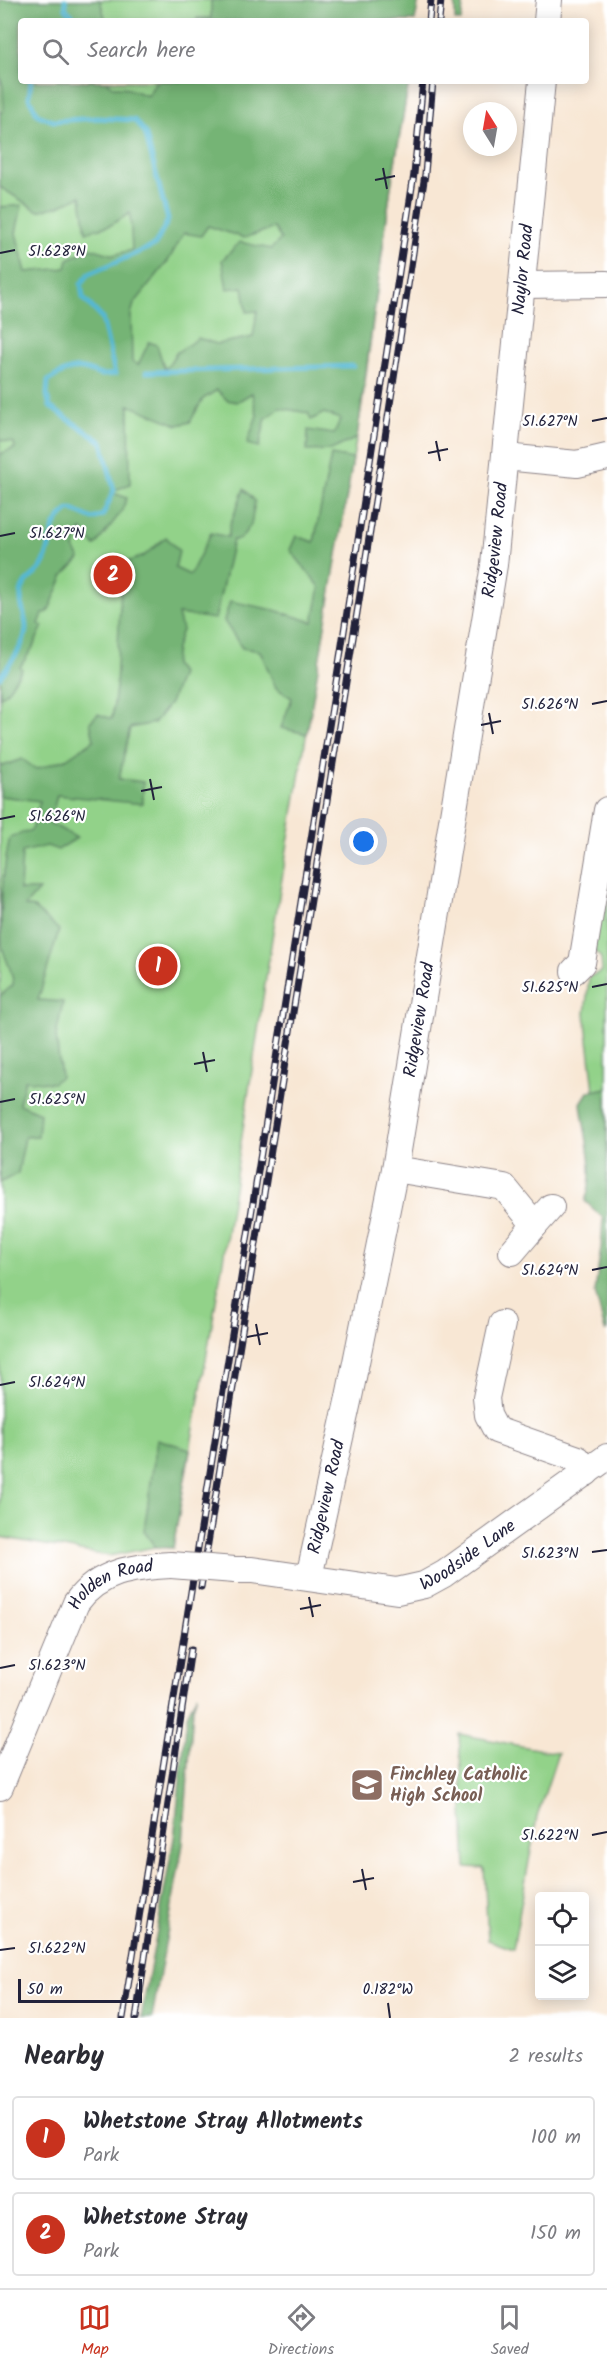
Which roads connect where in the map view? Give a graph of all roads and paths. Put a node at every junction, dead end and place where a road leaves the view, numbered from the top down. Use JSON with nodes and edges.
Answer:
{"nodes":[{"id":1,"x":549,"y":0,"type":"edge"},
{"id":2,"x":547,"y":18,"type":"edge"},
{"id":3,"x":542,"y":84,"type":"edge"},
{"id":4,"x":607,"y":284,"type":"edge"},
{"id":5,"x":522,"y":285,"type":"junction"},
{"id":6,"x":505,"y":457,"type":"junction"},
{"id":7,"x":607,"y":457,"type":"edge"},
{"id":8,"x":607,"y":810,"type":"edge"},
{"id":9,"x":574,"y":971,"type":"dead end"},
{"id":10,"x":395,"y":1169,"type":"junction"},
{"id":11,"x":512,"y":1252,"type":"dead end"},
{"id":12,"x":502,"y":1324,"type":"dead end"},
{"id":13,"x":607,"y":1457,"type":"edge"},
{"id":14,"x":586,"y":1473,"type":"junction"},
{"id":15,"x":309,"y":1577,"type":"junction"},
{"id":16,"x":8,"y":1748,"type":"edge"},
{"id":17,"x":0,"y":1787,"type":"edge"}],
"edges":[{"from":1,"to":2,"type":"street"},
{"from":3,"to":5,"type":"street","name":"Naylor Road"},
{"from":4,"to":5,"type":"street"},
{"from":5,"to":6,"type":"street","name":"Naylor Road"},
{"from":6,"to":7,"type":"street"},
{"from":6,"to":10,"type":"street","name":"Ridgeview Road"},
{"from":8,"to":9,"type":"street"},
{"from":10,"to":11,"type":"street"},
{"from":10,"to":15,"type":"street","name":"Ridgeview Road"},
{"from":12,"to":14,"type":"street"},
{"from":13,"to":14,"type":"street","name":"Woodside Lane"},
{"from":14,"to":15,"type":"street","name":"Woodside Lane"},
{"from":15,"to":16,"type":"street","name":"Holden Road","bridge":true},
{"from":16,"to":17,"type":"street","name":"Holden Road"}]}
